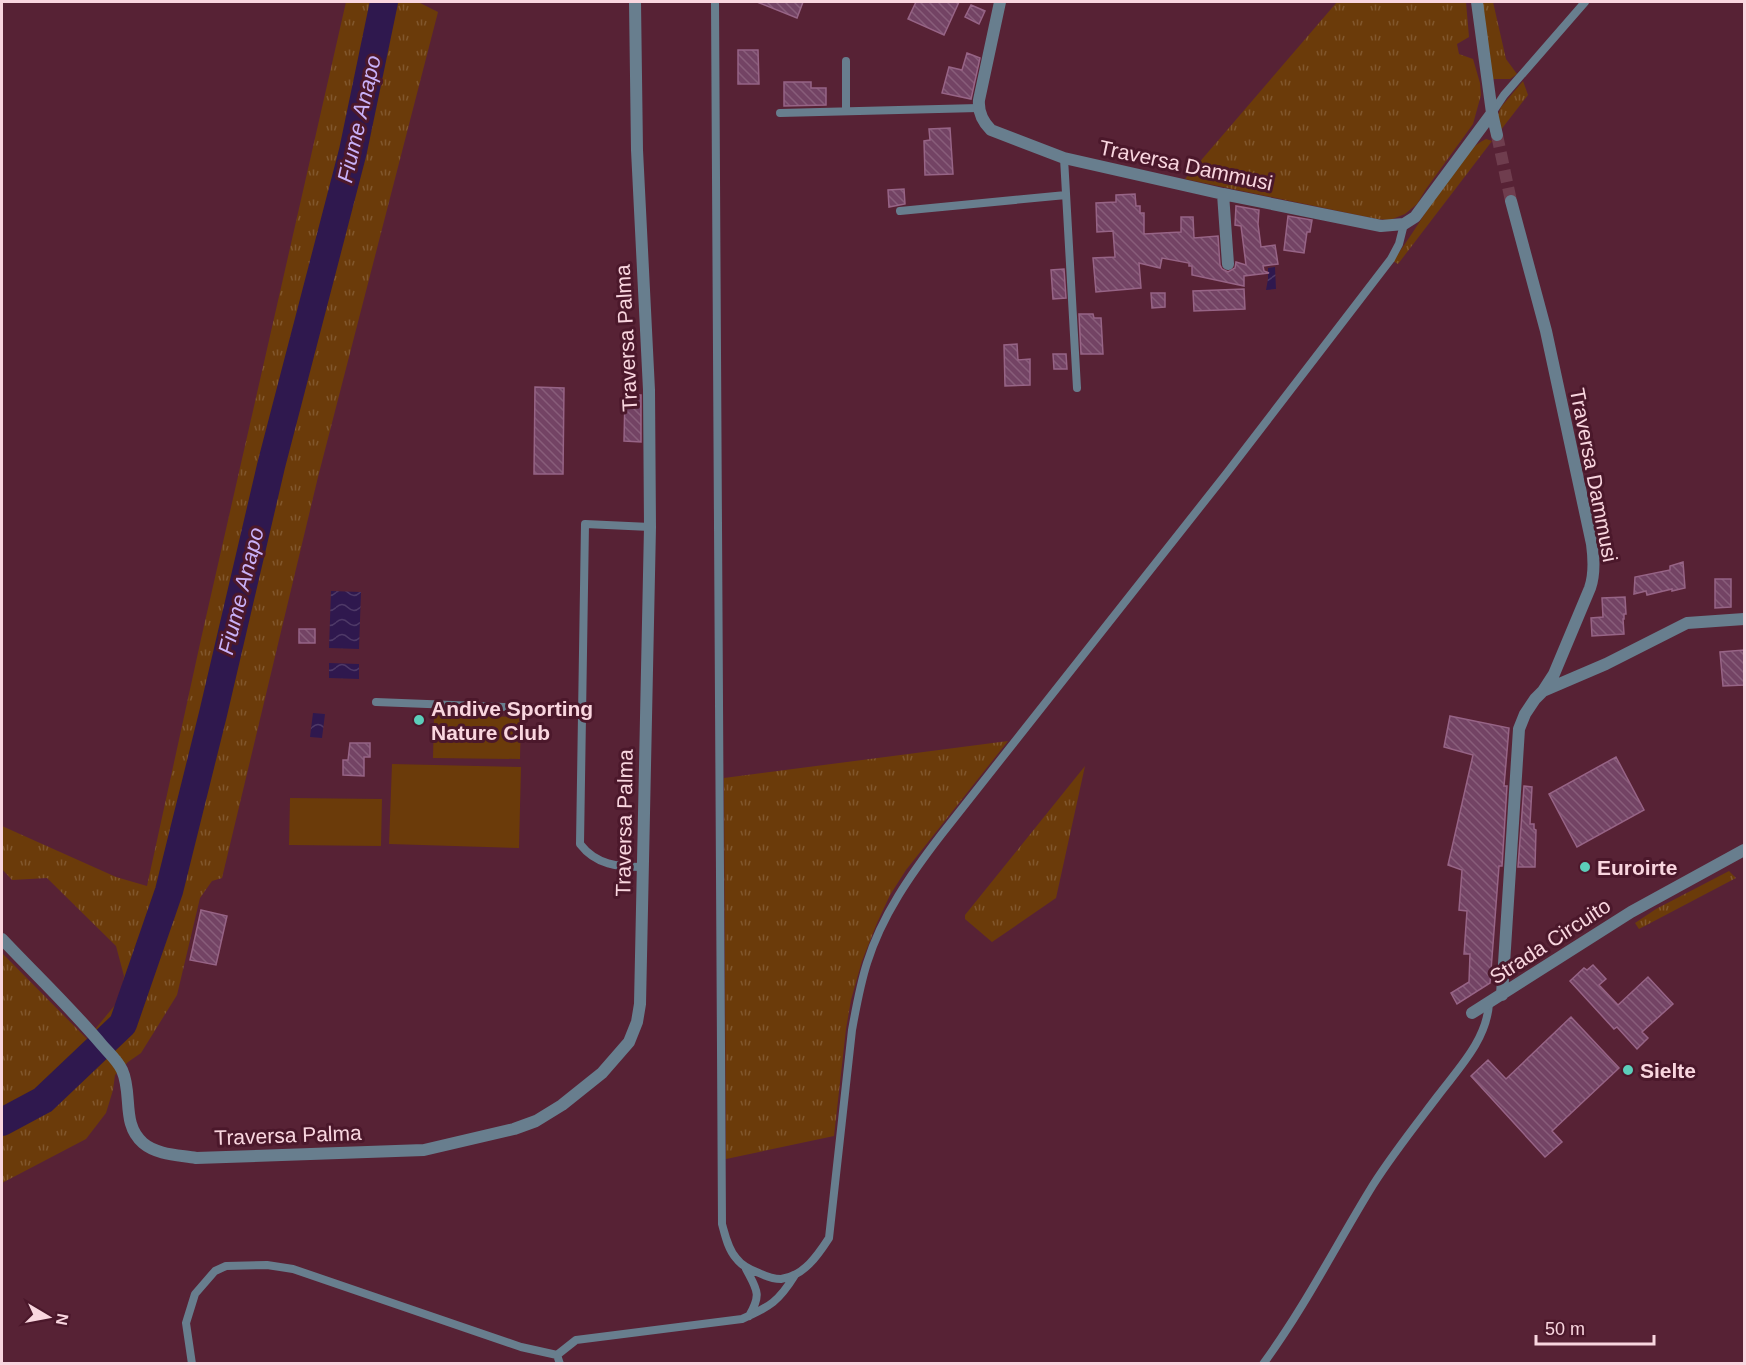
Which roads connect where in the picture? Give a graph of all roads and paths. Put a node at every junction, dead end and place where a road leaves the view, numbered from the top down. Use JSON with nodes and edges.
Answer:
{"nodes":[{"id":1,"x":635,"y":2,"type":"edge"},
{"id":2,"x":715,"y":2,"type":"edge"},
{"id":3,"x":1000,"y":2,"type":"edge"},
{"id":4,"x":1477,"y":2,"type":"edge"},
{"id":5,"x":1585,"y":2,"type":"edge"},
{"id":6,"x":846,"y":61,"type":"dead end"},
{"id":7,"x":978,"y":108,"type":"junction"},
{"id":8,"x":846,"y":111,"type":"junction"},
{"id":9,"x":780,"y":113,"type":"dead end"},
{"id":10,"x":1492,"y":113,"type":"junction"},
{"id":11,"x":1497,"y":135,"type":"tunnel mouth"},
{"id":12,"x":1064,"y":158,"type":"junction"},
{"id":13,"x":1223,"y":194,"type":"junction"},
{"id":14,"x":1066,"y":195,"type":"junction"},
{"id":15,"x":1511,"y":201,"type":"tunnel mouth"},
{"id":16,"x":900,"y":211,"type":"dead end"},
{"id":17,"x":1404,"y":224,"type":"junction"},
{"id":18,"x":1228,"y":264,"type":"dead end"},
{"id":19,"x":1077,"y":388,"type":"dead end"},
{"id":20,"x":650,"y":527,"type":"junction"},
{"id":21,"x":1744,"y":619,"type":"edge"},
{"id":22,"x":1543,"y":691,"type":"junction"},
{"id":23,"x":376,"y":702,"type":"dead end"},
{"id":24,"x":582,"y":710,"type":"junction"},
{"id":25,"x":1744,"y":850,"type":"edge"},
{"id":26,"x":643,"y":867,"type":"junction"},
{"id":27,"x":2,"y":939,"type":"edge"},
{"id":28,"x":1502,"y":995,"type":"junction"},
{"id":29,"x":1489,"y":1003,"type":"junction"},
{"id":30,"x":1472,"y":1013,"type":"dead end"},
{"id":31,"x":746,"y":1269,"type":"junction"},
{"id":32,"x":795,"y":1275,"type":"junction"},
{"id":33,"x":749,"y":1316,"type":"junction"},
{"id":34,"x":558,"y":1359,"type":"edge"},
{"id":35,"x":192,"y":1364,"type":"edge"},
{"id":36,"x":1263,"y":1364,"type":"edge"}],
"edges":[{"from":1,"to":20,"type":"street","name":"Traversa Palma"},
{"from":2,"to":31,"type":"lane"},
{"from":3,"to":7,"type":"street"},
{"from":4,"to":10,"type":"street"},
{"from":5,"to":10,"type":"lane"},
{"from":6,"to":8,"type":"lane"},
{"from":7,"to":8,"type":"lane"},
{"from":7,"to":12,"type":"street","name":"Traversa Dammusi"},
{"from":8,"to":9,"type":"lane"},
{"from":10,"to":11,"type":"street"},
{"from":10,"to":17,"type":"street"},
{"from":12,"to":13,"type":"street","name":"Traversa Dammusi"},
{"from":12,"to":14,"type":"lane"},
{"from":13,"to":17,"type":"street","name":"Traversa Dammusi"},
{"from":13,"to":18,"type":"street"},
{"from":14,"to":16,"type":"lane"},
{"from":14,"to":19,"type":"lane"},
{"from":15,"to":22,"type":"street","name":"Traversa Dammusi"},
{"from":17,"to":32,"type":"lane"},
{"from":20,"to":24,"type":"lane"},
{"from":20,"to":26,"type":"street","name":"Traversa Palma"},
{"from":21,"to":22,"type":"street"},
{"from":22,"to":28,"type":"street","name":"Traversa Dammusi"},
{"from":23,"to":24,"type":"lane"},
{"from":24,"to":26,"type":"lane"},
{"from":25,"to":28,"type":"street","name":"Strada Circuito"},
{"from":26,"to":27,"type":"street","name":"Traversa Palma"},
{"from":28,"to":29,"type":"street","name":"Strada Circuito"},
{"from":29,"to":30,"type":"street","name":"Strada Circuito"},
{"from":29,"to":36,"type":"lane"},
{"from":31,"to":32,"type":"lane"},
{"from":31,"to":33,"type":"lane"},
{"from":32,"to":33,"type":"lane"},
{"from":33,"to":34,"type":"lane"},
{"from":34,"to":35,"type":"lane"}]}
